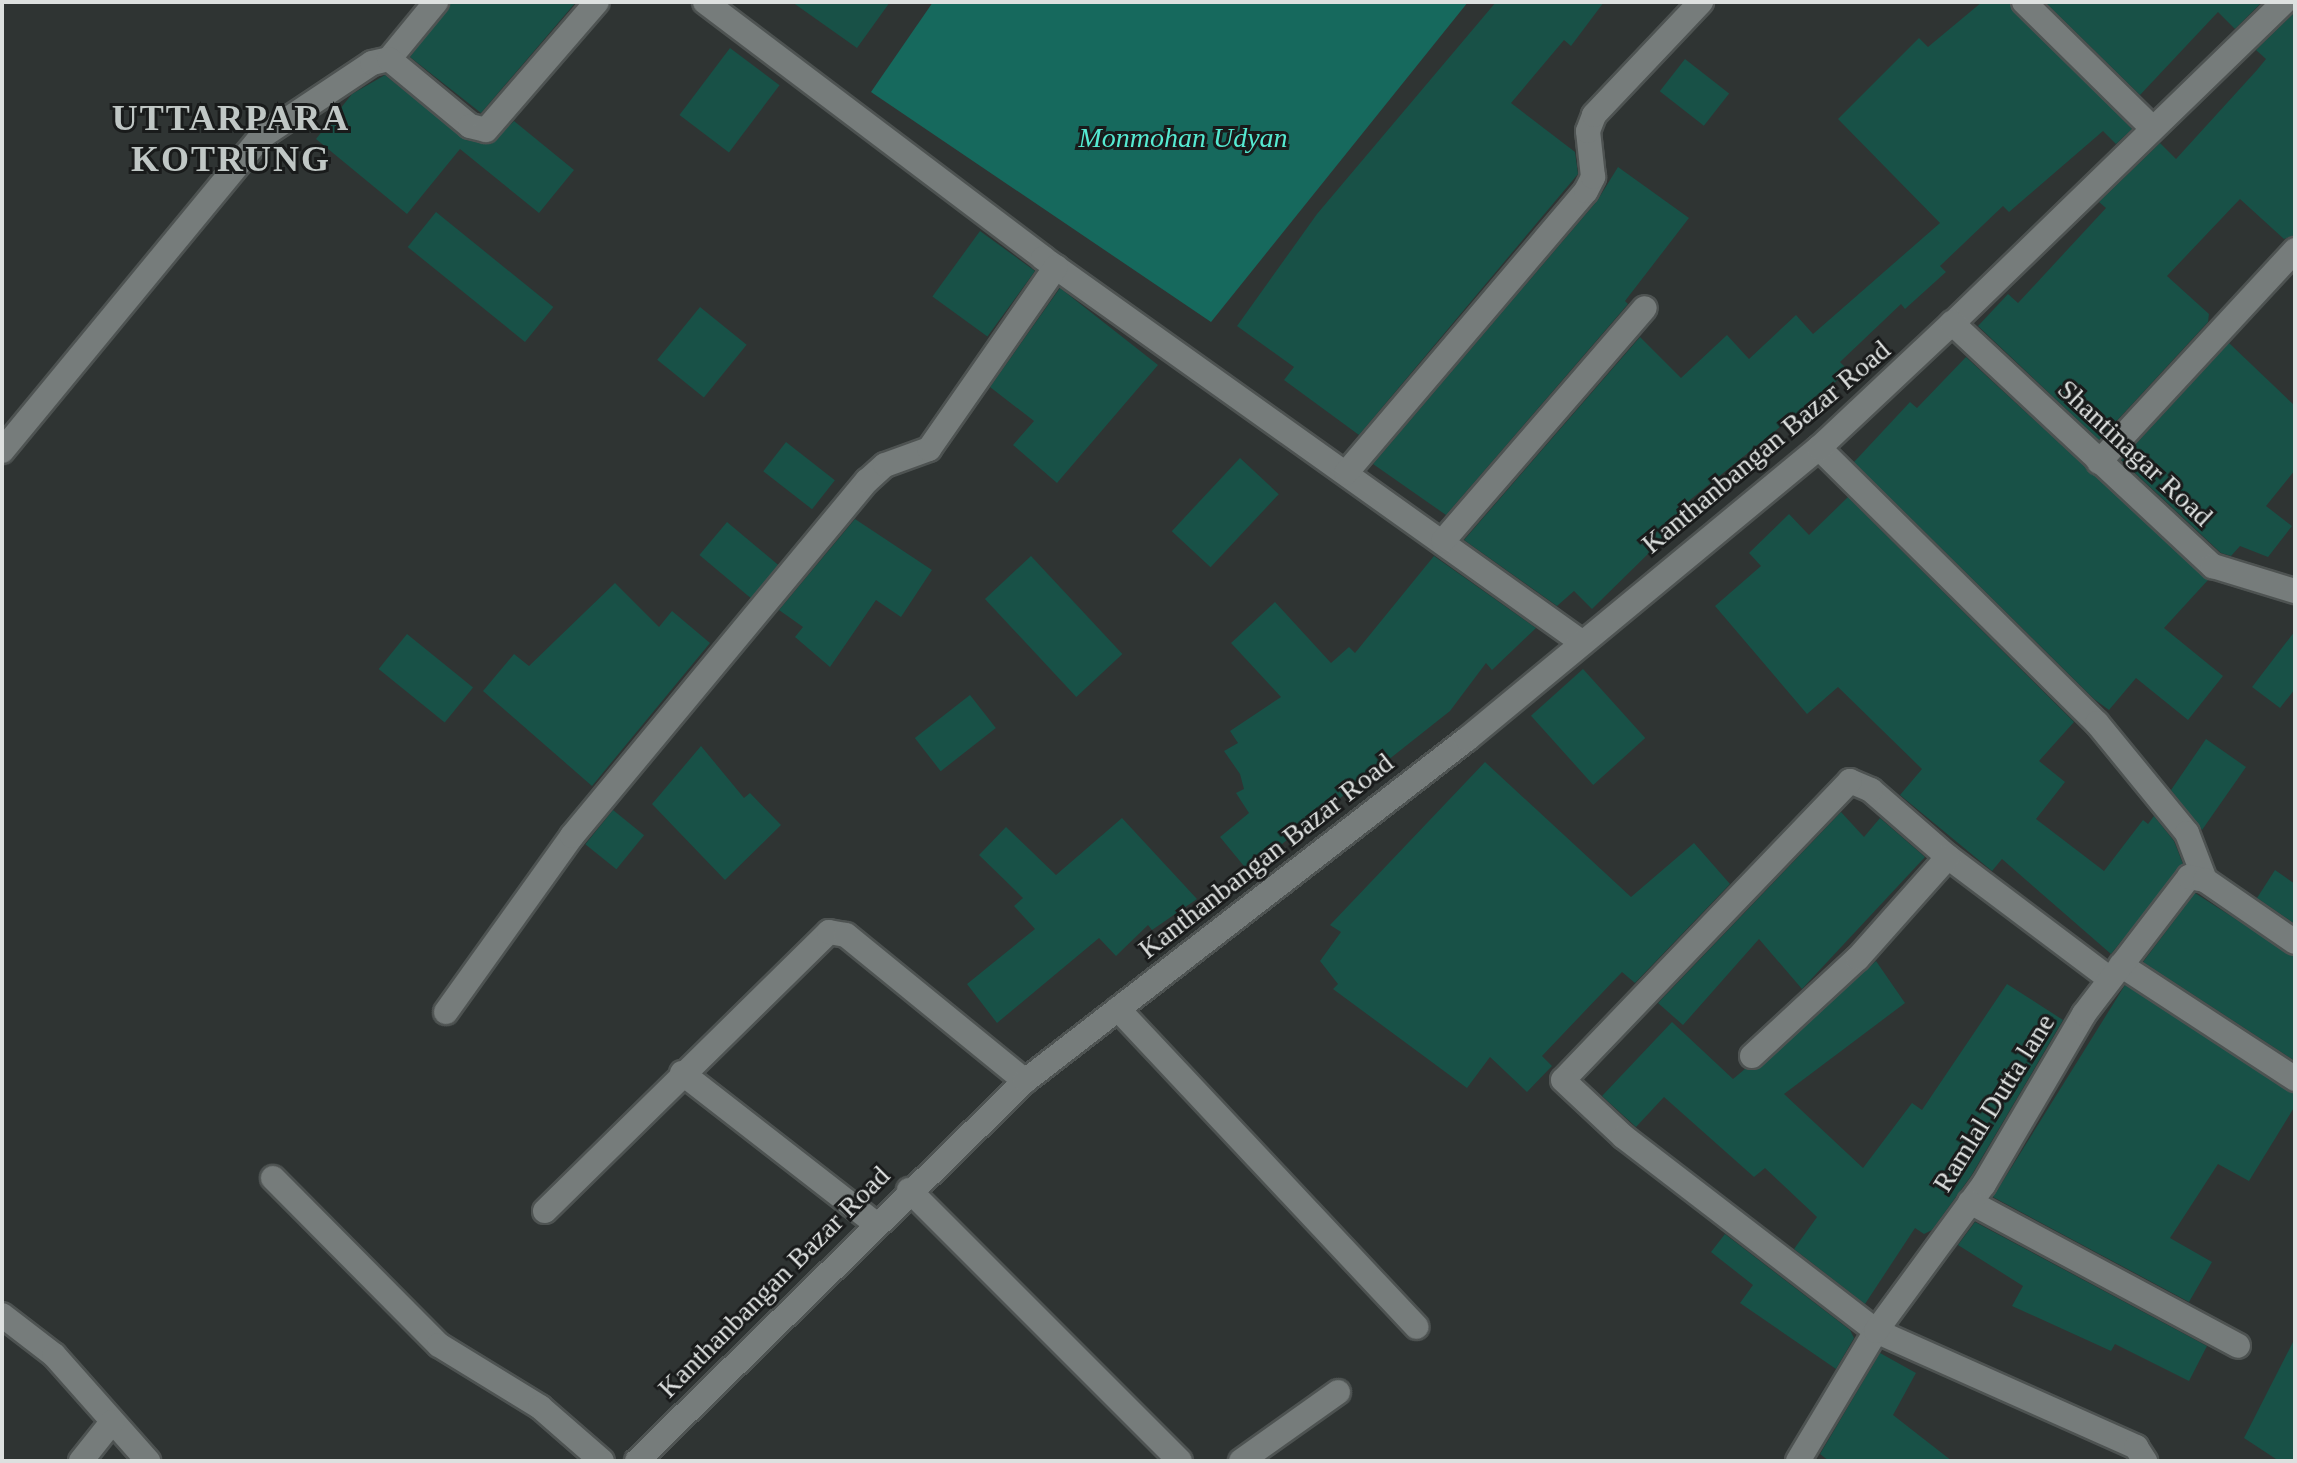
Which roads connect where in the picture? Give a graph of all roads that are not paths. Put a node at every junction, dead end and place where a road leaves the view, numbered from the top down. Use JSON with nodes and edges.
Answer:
{"nodes":[{"id":1,"x":436,"y":2,"type":"edge"},
{"id":2,"x":597,"y":2,"type":"edge"},
{"id":3,"x":705,"y":2,"type":"edge"},
{"id":4,"x":1701,"y":2,"type":"edge"},
{"id":5,"x":2024,"y":2,"type":"edge"},
{"id":6,"x":2284,"y":2,"type":"edge"},
{"id":7,"x":389,"y":59,"type":"junction"},
{"id":8,"x":2152,"y":128,"type":"junction"},
{"id":9,"x":2295,"y":250,"type":"edge"},
{"id":10,"x":1056,"y":267,"type":"junction"},
{"id":11,"x":1645,"y":308,"type":"dead end"},
{"id":12,"x":1954,"y":323,"type":"junction"},
{"id":13,"x":1819,"y":448,"type":"junction"},
{"id":14,"x":2,"y":451,"type":"edge"},
{"id":15,"x":2099,"y":462,"type":"junction"},
{"id":16,"x":1346,"y":473,"type":"junction"},
{"id":17,"x":1443,"y":541,"type":"junction"},
{"id":18,"x":2295,"y":591,"type":"edge"},
{"id":19,"x":1580,"y":641,"type":"junction"},
{"id":20,"x":1948,"y":857,"type":"junction"},
{"id":21,"x":2205,"y":880,"type":"junction"},
{"id":22,"x":2295,"y":942,"type":"edge"},
{"id":23,"x":2115,"y":972,"type":"junction"},
{"id":24,"x":1118,"y":1009,"type":"junction"},
{"id":25,"x":446,"y":1012,"type":"dead end"},
{"id":26,"x":1752,"y":1056,"type":"dead end"},
{"id":27,"x":682,"y":1073,"type":"junction"},
{"id":28,"x":2295,"y":1079,"type":"edge"},
{"id":29,"x":1025,"y":1081,"type":"junction"},
{"id":30,"x":273,"y":1178,"type":"dead end"},
{"id":31,"x":909,"y":1190,"type":"junction"},
{"id":32,"x":1970,"y":1202,"type":"junction"},
{"id":33,"x":545,"y":1211,"type":"dead end"},
{"id":34,"x":875,"y":1223,"type":"junction"},
{"id":35,"x":2,"y":1315,"type":"edge"},
{"id":36,"x":1417,"y":1327,"type":"dead end"},
{"id":37,"x":1876,"y":1331,"type":"junction"},
{"id":38,"x":2238,"y":1346,"type":"dead end"},
{"id":39,"x":1338,"y":1392,"type":"dead end"},
{"id":40,"x":112,"y":1422,"type":"junction"},
{"id":41,"x":81,"y":1461,"type":"edge"},
{"id":42,"x":148,"y":1461,"type":"edge"},
{"id":43,"x":602,"y":1461,"type":"edge"},
{"id":44,"x":637,"y":1461,"type":"edge"},
{"id":45,"x":1180,"y":1461,"type":"edge"},
{"id":46,"x":1241,"y":1461,"type":"edge"},
{"id":47,"x":1798,"y":1461,"type":"edge"},
{"id":48,"x":2145,"y":1461,"type":"edge"}],
"edges":[{"from":1,"to":7,"type":"street"},
{"from":2,"to":7,"type":"street"},
{"from":3,"to":10,"type":"street"},
{"from":4,"to":16,"type":"street"},
{"from":5,"to":8,"type":"street"},
{"from":6,"to":8,"type":"street","name":"Kanthanbangan Bazar Road"},
{"from":7,"to":14,"type":"street"},
{"from":8,"to":12,"type":"street","name":"Kanthanbangan Bazar Road"},
{"from":9,"to":15,"type":"street"},
{"from":10,"to":16,"type":"street"},
{"from":10,"to":25,"type":"street"},
{"from":11,"to":17,"type":"street"},
{"from":12,"to":13,"type":"street","name":"Kanthanbangan Bazar Road"},
{"from":12,"to":15,"type":"street","name":"Shantinagar Road"},
{"from":13,"to":19,"type":"street","name":"Kanthanbangan Bazar Road"},
{"from":13,"to":21,"type":"street"},
{"from":15,"to":18,"type":"street","name":"Shantinagar Road"},
{"from":16,"to":17,"type":"street"},
{"from":17,"to":19,"type":"street"},
{"from":19,"to":24,"type":"street","name":"Kanthanbangan Bazar Road"},
{"from":20,"to":23,"type":"street"},
{"from":20,"to":26,"type":"street"},
{"from":20,"to":37,"type":"street"},
{"from":21,"to":22,"type":"street"},
{"from":21,"to":23,"type":"street","name":"Ramlal Dutta lane"},
{"from":23,"to":28,"type":"street"},
{"from":23,"to":32,"type":"street","name":"Ramlal Dutta lane"},
{"from":24,"to":29,"type":"street","name":"Kanthanbangan Bazar Road"},
{"from":24,"to":36,"type":"street"},
{"from":27,"to":29,"type":"street"},
{"from":27,"to":33,"type":"street"},
{"from":27,"to":34,"type":"street"},
{"from":29,"to":31,"type":"street","name":"Kanthanbangan Bazar Road"},
{"from":30,"to":43,"type":"street"},
{"from":31,"to":34,"type":"street","name":"Kanthanbangan Bazar Road"},
{"from":31,"to":45,"type":"street"},
{"from":32,"to":37,"type":"street","name":"Ramlal Dutta lane"},
{"from":32,"to":38,"type":"street"},
{"from":34,"to":44,"type":"street","name":"Kanthanbangan Bazar Road"},
{"from":35,"to":40,"type":"street"},
{"from":37,"to":47,"type":"street","name":"Ramlal Dutta lane"},
{"from":37,"to":48,"type":"street"},
{"from":39,"to":46,"type":"street"},
{"from":40,"to":41,"type":"street"},
{"from":40,"to":42,"type":"street"}]}
